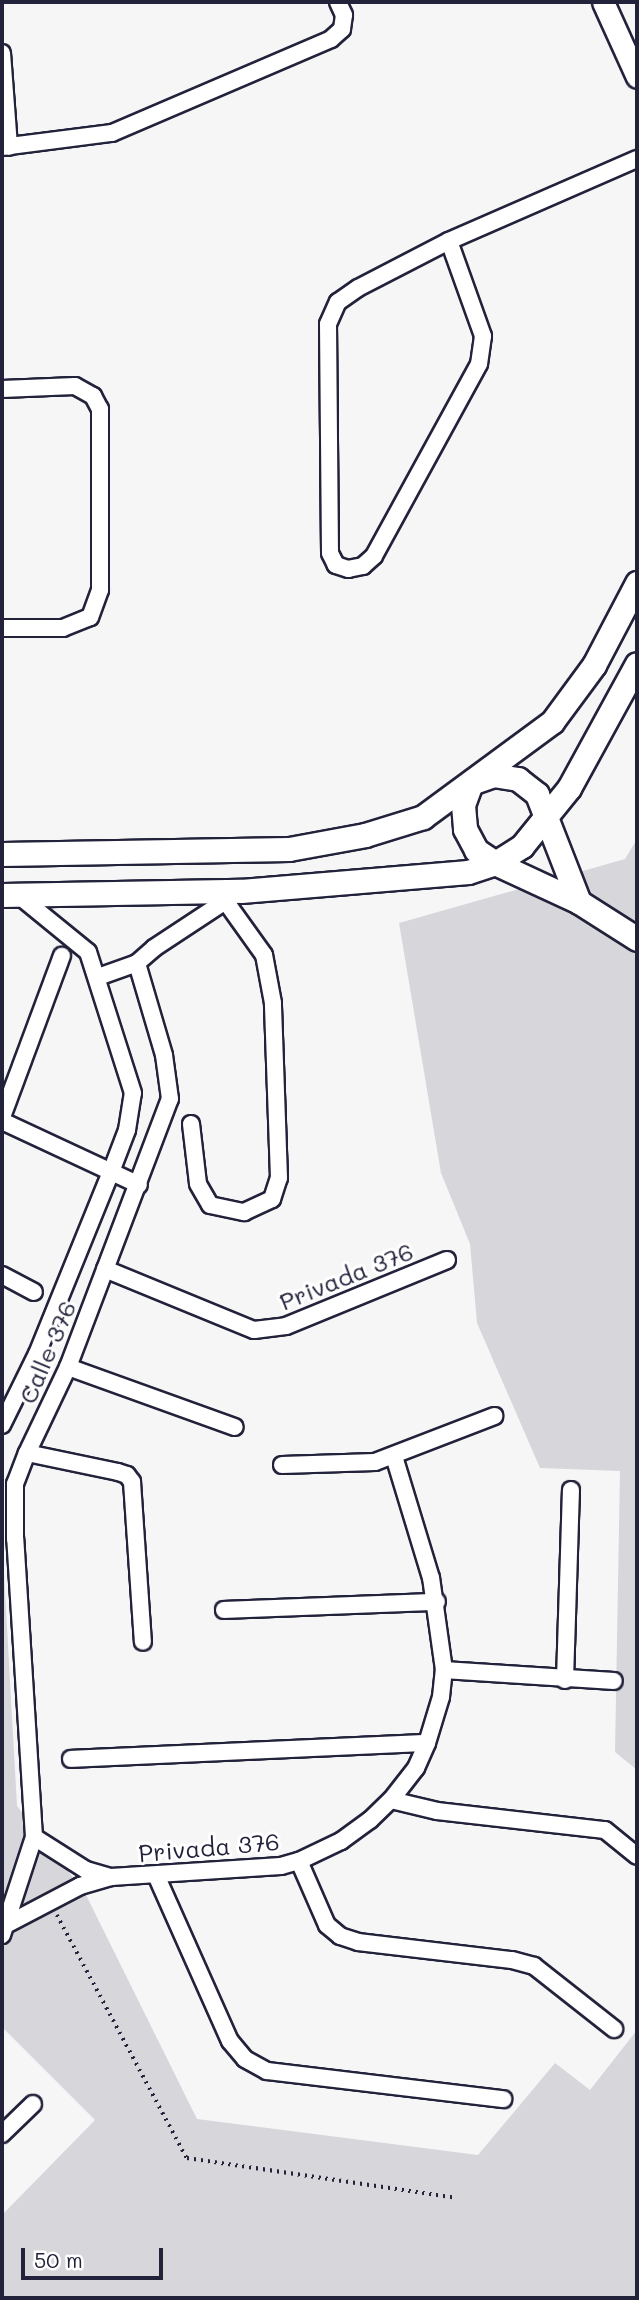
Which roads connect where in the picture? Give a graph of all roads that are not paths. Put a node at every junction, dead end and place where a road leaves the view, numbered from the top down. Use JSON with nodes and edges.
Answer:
{"nodes":[{"id":1,"x":338,"y":2,"type":"edge"},
{"id":2,"x":603,"y":2,"type":"edge"},
{"id":3,"x":2,"y":53,"type":"edge"},
{"id":4,"x":637,"y":78,"type":"edge"},
{"id":5,"x":5,"y":147,"type":"edge"},
{"id":6,"x":637,"y":159,"type":"edge"},
{"id":7,"x":449,"y":241,"type":"junction"},
{"id":8,"x":2,"y":389,"type":"edge"},
{"id":9,"x":637,"y":583,"type":"edge"},
{"id":10,"x":2,"y":628,"type":"edge"},
{"id":11,"x":637,"y":664,"type":"edge"},
{"id":12,"x":471,"y":783,"type":"junction"},
{"id":13,"x":545,"y":817,"type":"junction"},
{"id":14,"x":2,"y":854,"type":"edge"},
{"id":15,"x":495,"y":863,"type":"junction"},
{"id":16,"x":9,"y":894,"type":"edge"},
{"id":17,"x":233,"y":896,"type":"junction"},
{"id":18,"x":579,"y":902,"type":"junction"},
{"id":19,"x":637,"y":939,"type":"edge"},
{"id":20,"x":62,"y":956,"type":"dead end"},
{"id":21,"x":137,"y":963,"type":"junction"},
{"id":22,"x":98,"y":977,"type":"junction"},
{"id":23,"x":2,"y":1119,"type":"edge"},
{"id":24,"x":191,"y":1124,"type":"dead end"},
{"id":25,"x":111,"y":1172,"type":"junction"},
{"id":26,"x":139,"y":1185,"type":"junction"},
{"id":27,"x":447,"y":1260,"type":"dead end"},
{"id":28,"x":105,"y":1269,"type":"junction"},
{"id":29,"x":2,"y":1275,"type":"edge"},
{"id":30,"x":34,"y":1293,"type":"dead end"},
{"id":31,"x":68,"y":1367,"type":"junction"},
{"id":32,"x":494,"y":1416,"type":"dead end"},
{"id":33,"x":2,"y":1425,"type":"edge"},
{"id":34,"x":235,"y":1427,"type":"dead end"},
{"id":35,"x":27,"y":1453,"type":"junction"},
{"id":36,"x":394,"y":1456,"type":"junction"},
{"id":37,"x":282,"y":1465,"type":"dead end"},
{"id":38,"x":571,"y":1490,"type":"dead end"},
{"id":39,"x":9,"y":1535,"type":"edge"},
{"id":40,"x":437,"y":1602,"type":"junction"},
{"id":41,"x":224,"y":1610,"type":"dead end"},
{"id":42,"x":143,"y":1642,"type":"dead end"},
{"id":43,"x":444,"y":1670,"type":"junction"},
{"id":44,"x":565,"y":1680,"type":"junction"},
{"id":45,"x":614,"y":1681,"type":"dead end"},
{"id":46,"x":427,"y":1743,"type":"junction"},
{"id":47,"x":71,"y":1759,"type":"dead end"},
{"id":48,"x":391,"y":1800,"type":"junction"},
{"id":49,"x":34,"y":1837,"type":"junction"},
{"id":50,"x":637,"y":1856,"type":"edge"},
{"id":51,"x":299,"y":1861,"type":"junction"},
{"id":52,"x":156,"y":1875,"type":"junction"},
{"id":53,"x":111,"y":1877,"type":"junction"},
{"id":54,"x":3,"y":1929,"type":"edge"},
{"id":55,"x":614,"y":2029,"type":"dead end"},
{"id":56,"x":503,"y":2099,"type":"dead end"},
{"id":57,"x":33,"y":2104,"type":"dead end"},
{"id":58,"x":2,"y":2134,"type":"edge"}],
"edges":[{"from":1,"to":5,"type":"street"},
{"from":2,"to":4,"type":"street"},
{"from":3,"to":5,"type":"street"},
{"from":6,"to":7,"type":"street"},
{"from":7,"to":7,"type":"street"},
{"from":8,"to":10,"type":"street"},
{"from":9,"to":12,"type":"main road"},
{"from":11,"to":13,"type":"main road"},
{"from":12,"to":13,"type":"main road"},
{"from":12,"to":14,"type":"main road"},
{"from":12,"to":15,"type":"main road"},
{"from":13,"to":15,"type":"main road"},
{"from":13,"to":18,"type":"main road"},
{"from":15,"to":17,"type":"main road"},
{"from":15,"to":18,"type":"main road"},
{"from":16,"to":17,"type":"main road"},
{"from":16,"to":22,"type":"street","name":"Calle 376"},
{"from":17,"to":21,"type":"street"},
{"from":17,"to":24,"type":"street"},
{"from":18,"to":19,"type":"main road"},
{"from":20,"to":23,"type":"street"},
{"from":21,"to":22,"type":"street"},
{"from":21,"to":26,"type":"street","name":"Calle 376"},
{"from":22,"to":25,"type":"street","name":"Calle 376"},
{"from":23,"to":25,"type":"street"},
{"from":25,"to":26,"type":"street"},
{"from":25,"to":33,"type":"street","name":"Calle 376"},
{"from":26,"to":28,"type":"street","name":"Calle 376"},
{"from":27,"to":28,"type":"street","name":"Privada 376"},
{"from":28,"to":31,"type":"street","name":"Calle 376"},
{"from":29,"to":30,"type":"street"},
{"from":31,"to":34,"type":"street"},
{"from":31,"to":35,"type":"street","name":"Calle 376"},
{"from":32,"to":36,"type":"street"},
{"from":35,"to":39,"type":"street","name":"Calle 376"},
{"from":35,"to":42,"type":"street"},
{"from":36,"to":37,"type":"street"},
{"from":36,"to":40,"type":"street","name":"Privada 376"},
{"from":38,"to":44,"type":"street"},
{"from":39,"to":49,"type":"street","name":"Calle 376"},
{"from":40,"to":41,"type":"street"},
{"from":40,"to":43,"type":"street","name":"Privada 376"},
{"from":43,"to":44,"type":"street"},
{"from":43,"to":46,"type":"street","name":"Privada 376"},
{"from":44,"to":45,"type":"street"},
{"from":46,"to":47,"type":"street"},
{"from":46,"to":48,"type":"street","name":"Privada 376"},
{"from":48,"to":50,"type":"street"},
{"from":48,"to":51,"type":"street","name":"Privada 376"},
{"from":49,"to":53,"type":"street"},
{"from":49,"to":54,"type":"street","name":"Calle 376"},
{"from":51,"to":52,"type":"street","name":"Privada 376"},
{"from":51,"to":55,"type":"street"},
{"from":52,"to":53,"type":"street","name":"Privada 376"},
{"from":52,"to":56,"type":"street"},
{"from":53,"to":54,"type":"street"},
{"from":57,"to":58,"type":"street"}]}
